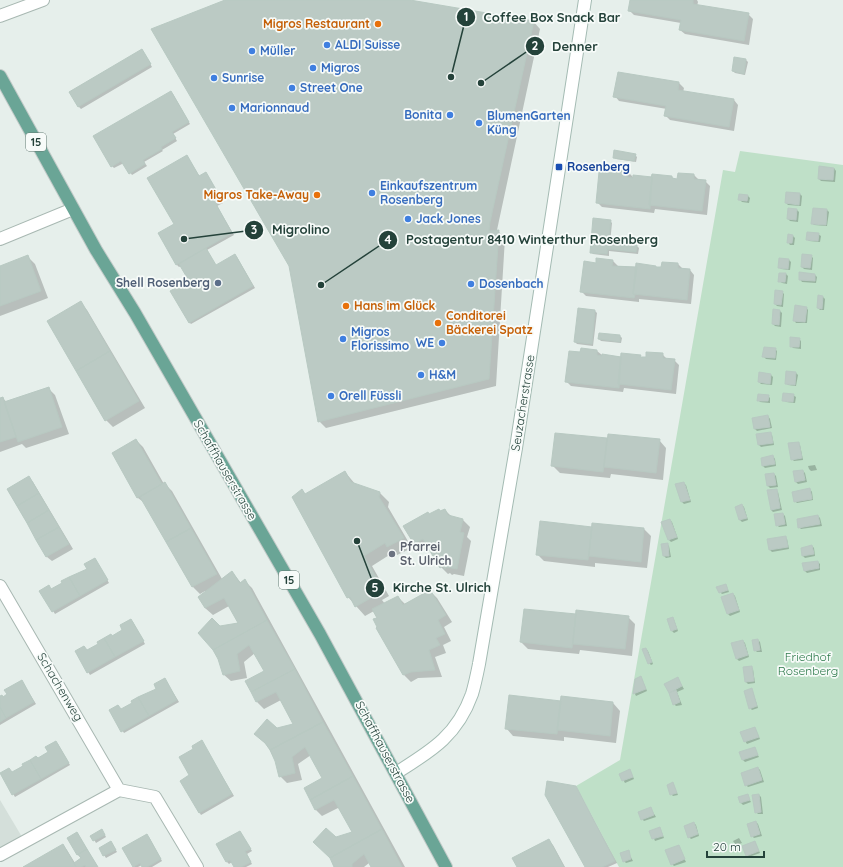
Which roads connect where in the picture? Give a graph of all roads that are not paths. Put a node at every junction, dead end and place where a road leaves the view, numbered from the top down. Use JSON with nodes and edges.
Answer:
{"nodes":[{"id":1,"x":43,"y":0,"type":"edge"},
{"id":2,"x":585,"y":0,"type":"edge"},
{"id":3,"x":0,"y":16,"type":"edge"},
{"id":4,"x":0,"y":76,"type":"edge"},
{"id":5,"x":73,"y":209,"type":"junction"},
{"id":6,"x":0,"y":239,"type":"edge"},
{"id":7,"x":0,"y":586,"type":"edge"},
{"id":8,"x":396,"y":773,"type":"junction"},
{"id":9,"x":119,"y":790,"type":"junction"},
{"id":10,"x":0,"y":855,"type":"edge"},
{"id":11,"x":197,"y":867,"type":"edge"},
{"id":12,"x":446,"y":867,"type":"edge"}],
"edges":[{"from":1,"to":3,"type":"main road"},
{"from":2,"to":8,"type":"main road","name":"Seuzacherstrasse"},
{"from":4,"to":5,"type":"main road","name":"Schaffhauserstrasse","number":"15"},
{"from":5,"to":6,"type":"main road"},
{"from":5,"to":8,"type":"main road","name":"Schaffhauserstrasse","number":"15"},
{"from":7,"to":9,"type":"main road","name":"Schachenweg"},
{"from":8,"to":12,"type":"main road","name":"Schaffhauserstrasse","number":"15"},
{"from":9,"to":10,"type":"main road"},
{"from":9,"to":11,"type":"main road"}]}
